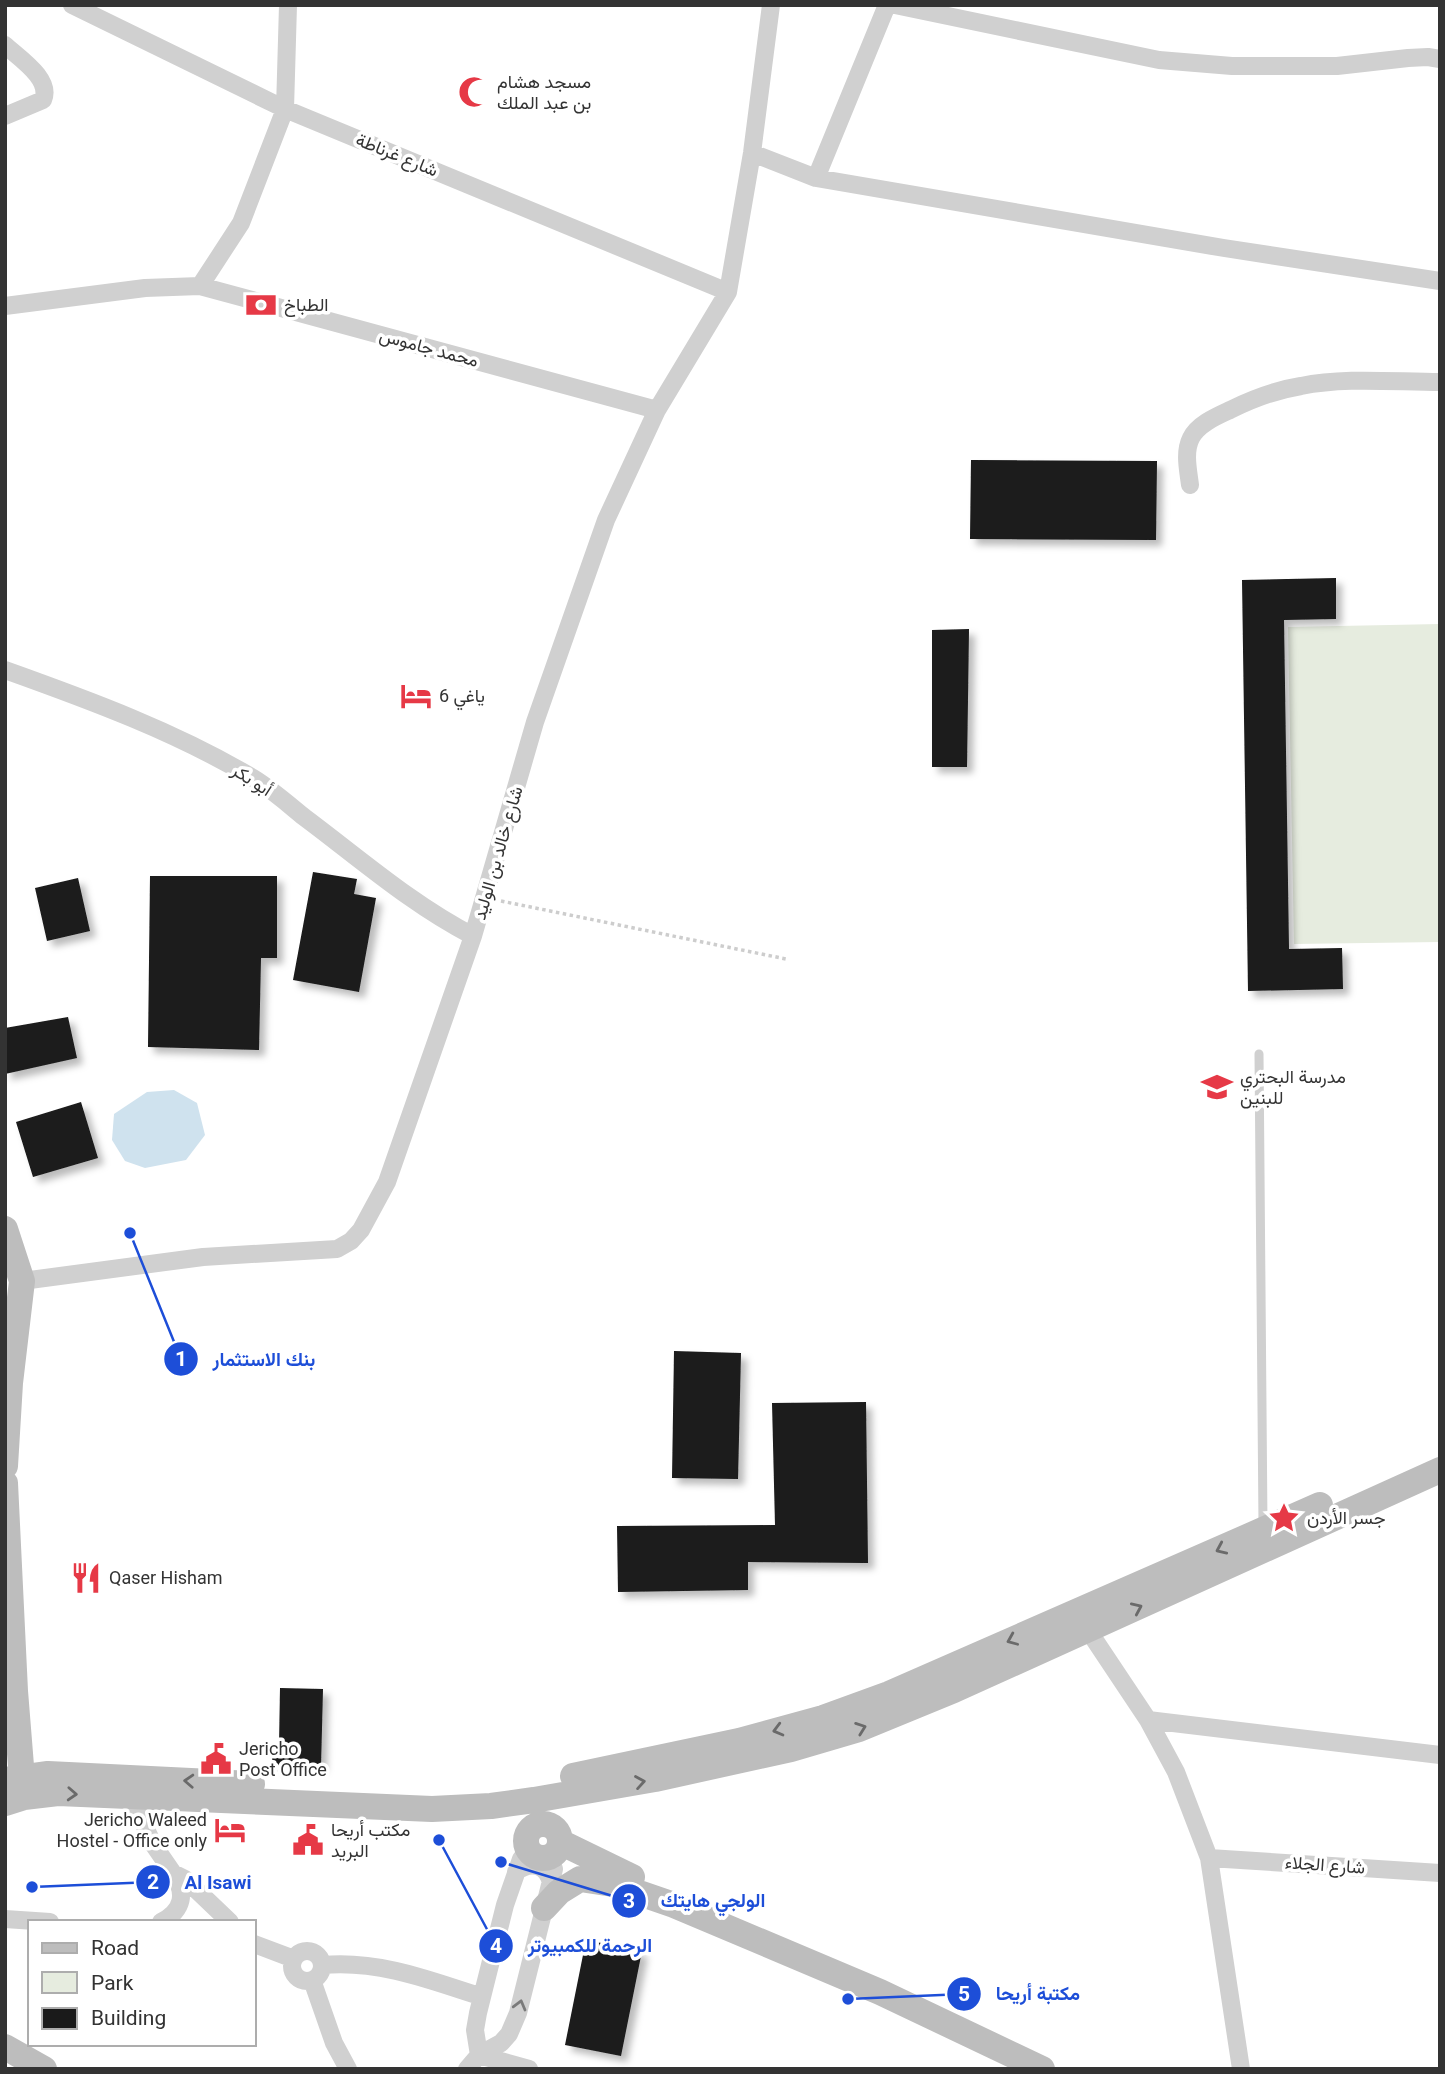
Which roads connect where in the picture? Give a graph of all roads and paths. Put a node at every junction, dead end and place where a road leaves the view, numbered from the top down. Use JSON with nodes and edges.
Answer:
{"nodes":[{"id":1,"x":72,"y":5,"type":"edge"},
{"id":2,"x":288,"y":5,"type":"edge"},
{"id":3,"x":771,"y":5,"type":"edge"},
{"id":4,"x":887,"y":5,"type":"edge"},
{"id":5,"x":895,"y":5,"type":"edge"},
{"id":6,"x":5,"y":45,"type":"edge"},
{"id":7,"x":1440,"y":60,"type":"edge"},
{"id":8,"x":285,"y":109,"type":"junction"},
{"id":9,"x":5,"y":116,"type":"edge"},
{"id":10,"x":752,"y":153,"type":"junction"},
{"id":11,"x":817,"y":178,"type":"junction"},
{"id":12,"x":1440,"y":281,"type":"edge"},
{"id":13,"x":200,"y":286,"type":"junction"},
{"id":14,"x":728,"y":292,"type":"junction"},
{"id":15,"x":5,"y":306,"type":"edge"},
{"id":16,"x":1440,"y":382,"type":"edge"},
{"id":17,"x":657,"y":410,"type":"junction"},
{"id":18,"x":1190,"y":485,"type":"dead end"},
{"id":19,"x":5,"y":670,"type":"edge"},
{"id":20,"x":485,"y":899,"type":"junction"},
{"id":21,"x":473,"y":936,"type":"junction"},
{"id":22,"x":786,"y":959,"type":"dead end"},
{"id":23,"x":1259,"y":1054,"type":"dead end"},
{"id":24,"x":5,"y":1229,"type":"edge"},
{"id":25,"x":22,"y":1281,"type":"junction"},
{"id":26,"x":1440,"y":1451,"type":"edge"},
{"id":27,"x":5,"y":1466,"type":"edge"},
{"id":28,"x":1440,"y":1470,"type":"edge"},
{"id":29,"x":5,"y":1483,"type":"edge"},
{"id":30,"x":1263,"y":1530,"type":"junction"},
{"id":31,"x":7,"y":1555,"type":"edge"},
{"id":32,"x":1088,"y":1630,"type":"junction"},
{"id":33,"x":1148,"y":1720,"type":"junction"},
{"id":34,"x":1440,"y":1755,"type":"edge"},
{"id":35,"x":122,"y":1787,"type":"junction"},
{"id":36,"x":14,"y":1789,"type":"edge"},
{"id":37,"x":535,"y":1803,"type":"junction"},
{"id":38,"x":541,"y":1855,"type":"junction"},
{"id":39,"x":1209,"y":1858,"type":"junction"},
{"id":40,"x":173,"y":1873,"type":"junction"},
{"id":41,"x":1440,"y":1873,"type":"edge"},
{"id":42,"x":556,"y":1891,"type":"junction"},
{"id":43,"x":674,"y":1905,"type":"junction"},
{"id":44,"x":5,"y":1919,"type":"edge"},
{"id":45,"x":164,"y":1920,"type":"edge"},
{"id":46,"x":228,"y":1920,"type":"edge"},
{"id":47,"x":28,"y":1921,"type":"edge"},
{"id":48,"x":256,"y":1944,"type":"edge"},
{"id":49,"x":294,"y":1959,"type":"junction"},
{"id":50,"x":323,"y":1965,"type":"junction"},
{"id":51,"x":312,"y":1980,"type":"junction"},
{"id":52,"x":482,"y":1997,"type":"junction"},
{"id":53,"x":5,"y":2048,"type":"edge"},
{"id":54,"x":473,"y":2062,"type":"edge"},
{"id":55,"x":44,"y":2069,"type":"edge"},
{"id":56,"x":348,"y":2069,"type":"edge"},
{"id":57,"x":529,"y":2069,"type":"edge"},
{"id":58,"x":1042,"y":2069,"type":"edge"},
{"id":59,"x":1241,"y":2069,"type":"edge"}],
"edges":[{"from":1,"to":8,"type":"street","name":"شارع غرناطة"},
{"from":2,"to":8,"type":"street"},
{"from":3,"to":10,"type":"street","name":"شارع خالد بن الوليد"},
{"from":4,"to":11,"type":"street"},
{"from":5,"to":7,"type":"street"},
{"from":6,"to":9,"type":"street"},
{"from":8,"to":13,"type":"street"},
{"from":8,"to":14,"type":"street","name":"شارع غرناطة"},
{"from":10,"to":11,"type":"street"},
{"from":10,"to":14,"type":"street","name":"شارع خالد بن الوليد"},
{"from":11,"to":12,"type":"street"},
{"from":13,"to":15,"type":"street","name":"محمد جاموس"},
{"from":13,"to":17,"type":"street","name":"محمد جاموس"},
{"from":14,"to":17,"type":"street","name":"شارع خالد بن الوليد"},
{"from":16,"to":18,"type":"street"},
{"from":17,"to":20,"type":"street","name":"شارع خالد بن الوليد"},
{"from":19,"to":21,"type":"street","name":"أبو بكر"},
{"from":20,"to":21,"type":"street","name":"شارع خالد بن الوليد"},
{"from":20,"to":22,"type":"path"},
{"from":21,"to":25,"type":"street","name":"شارع خالد بن الوليد"},
{"from":23,"to":30,"type":"lane"},
{"from":24,"to":25,"type":"main road"},
{"from":25,"to":27,"type":"main road"},
{"from":26,"to":30,"type":"main road"},
{"from":32,"to":28,"type":"main road","one_way":true},
{"from":29,"to":31,"type":"main road"},
{"from":30,"to":37,"type":"main road","one_way":true},
{"from":31,"to":36,"type":"main road"},
{"from":32,"to":33,"type":"street"},
{"from":37,"to":32,"type":"main road","one_way":true},
{"from":33,"to":34,"type":"street"},
{"from":33,"to":39,"type":"street"},
{"from":35,"to":36,"type":"main road"},
{"from":35,"to":37,"type":"main road"},
{"from":35,"to":40,"type":"street"},
{"from":37,"to":38,"type":"main road"},
{"from":38,"to":42,"type":"main road"},
{"from":38,"to":42,"type":"street"},
{"from":38,"to":43,"type":"main road"},
{"from":38,"to":52,"type":"street"},
{"from":39,"to":41,"type":"street","name":"شارع الجلاء"},
{"from":39,"to":59,"type":"street"},
{"from":40,"to":45,"type":"street"},
{"from":40,"to":46,"type":"street"},
{"from":42,"to":43,"type":"main road"},
{"from":54,"to":42,"type":"street","one_way":true},
{"from":43,"to":58,"type":"main road"},
{"from":44,"to":47,"type":"street"},
{"from":48,"to":49,"type":"street"},
{"from":49,"to":50,"type":"street"},
{"from":49,"to":51,"type":"street"},
{"from":50,"to":51,"type":"street"},
{"from":50,"to":52,"type":"street"},
{"from":51,"to":56,"type":"street"},
{"from":52,"to":54,"type":"street"},
{"from":53,"to":55,"type":"main road"},
{"from":54,"to":57,"type":"street"}]}
